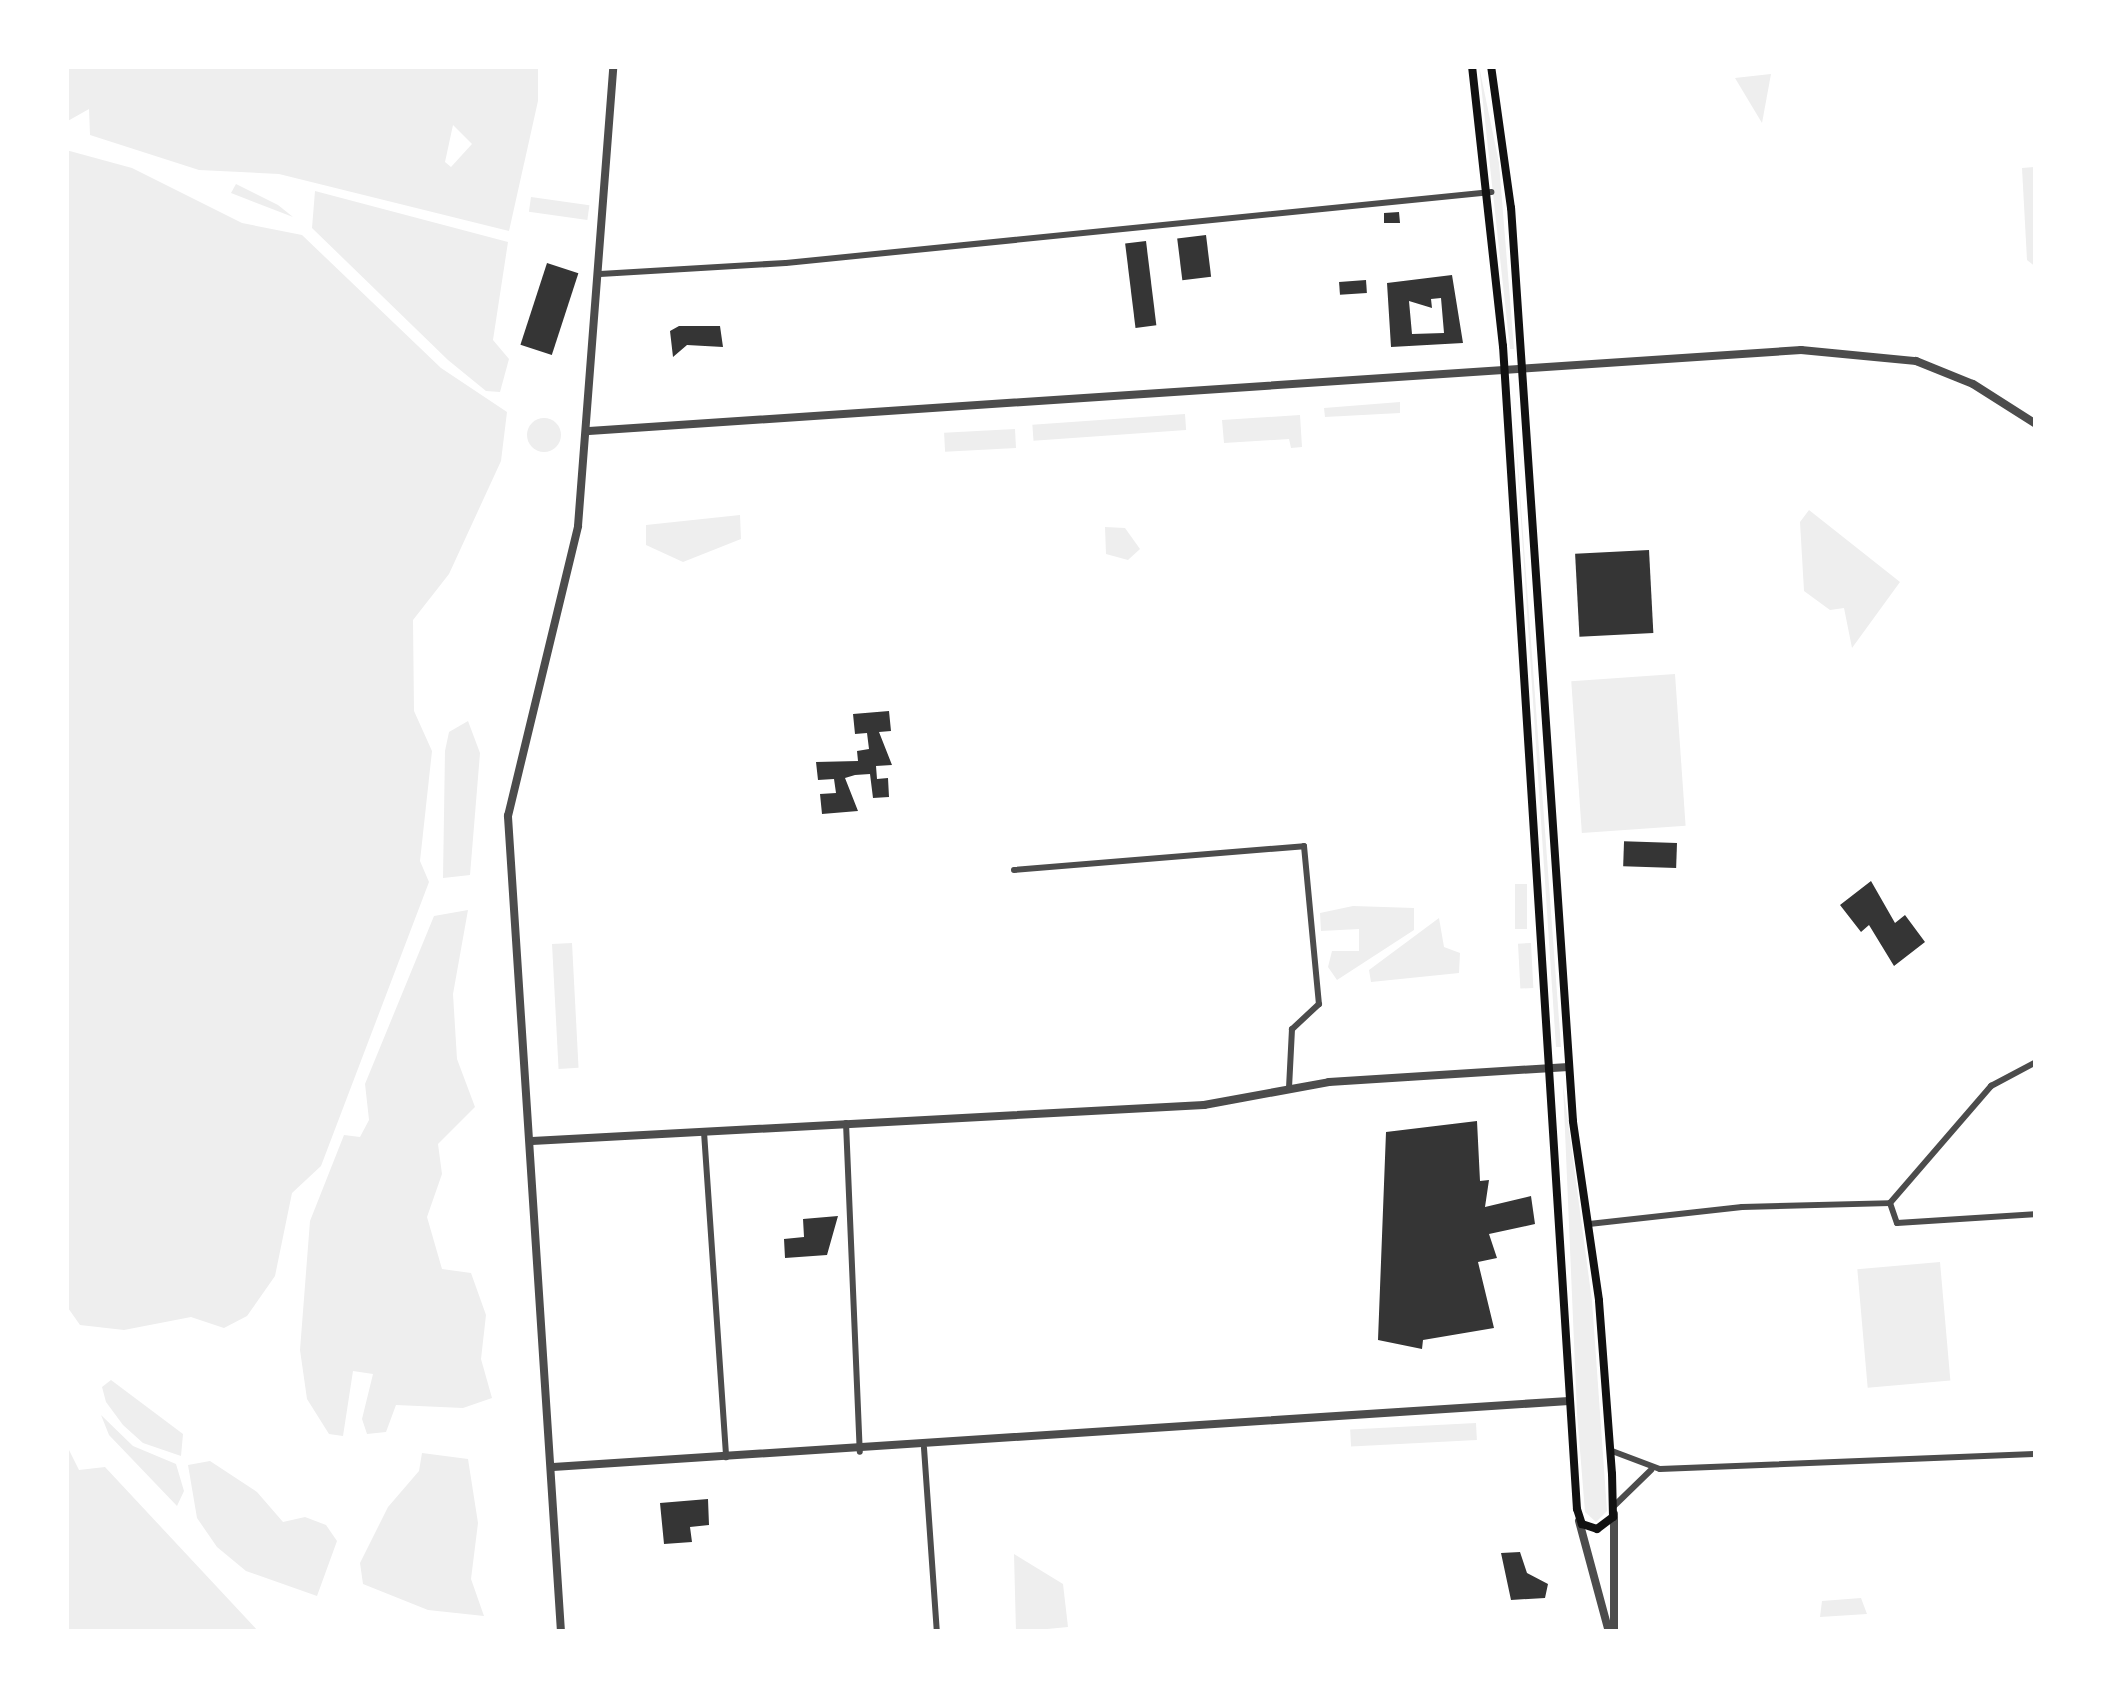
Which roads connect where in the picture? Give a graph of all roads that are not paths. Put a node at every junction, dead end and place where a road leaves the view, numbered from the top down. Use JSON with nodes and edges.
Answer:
{"nodes":[{"id":1,"x":614,"y":66,"type":"edge"},
{"id":2,"x":1472,"y":66,"type":"edge"},
{"id":3,"x":1491,"y":66,"type":"edge"},
{"id":4,"x":1491,"y":192,"type":"junction"},
{"id":5,"x":600,"y":274,"type":"junction"},
{"id":6,"x":1522,"y":368,"type":"junction"},
{"id":7,"x":1504,"y":369,"type":"junction"},
{"id":8,"x":2036,"y":424,"type":"edge"},
{"id":9,"x":589,"y":431,"type":"junction"},
{"id":10,"x":1014,"y":870,"type":"dead end"},
{"id":11,"x":2036,"y":1062,"type":"edge"},
{"id":12,"x":1569,"y":1067,"type":"junction"},
{"id":13,"x":1550,"y":1068,"type":"junction"},
{"id":14,"x":1289,"y":1088,"type":"junction"},
{"id":15,"x":846,"y":1124,"type":"junction"},
{"id":16,"x":704,"y":1132,"type":"junction"},
{"id":17,"x":532,"y":1142,"type":"junction"},
{"id":18,"x":1555,"y":1155,"type":"junction"},
{"id":19,"x":1577,"y":1156,"type":"junction"},
{"id":20,"x":1890,"y":1203,"type":"junction"},
{"id":21,"x":2036,"y":1214,"type":"edge"},
{"id":22,"x":1589,"y":1224,"type":"junction"},
{"id":23,"x":1569,"y":1401,"type":"junction"},
{"id":24,"x":924,"y":1448,"type":"junction"},
{"id":25,"x":1610,"y":1450,"type":"junction"},
{"id":26,"x":860,"y":1452,"type":"junction"},
{"id":27,"x":2036,"y":1454,"type":"edge"},
{"id":28,"x":726,"y":1459,"type":"junction"},
{"id":29,"x":553,"y":1467,"type":"junction"},
{"id":30,"x":1660,"y":1468,"type":"junction"},
{"id":31,"x":1614,"y":1508,"type":"junction"},
{"id":32,"x":1578,"y":1514,"type":"junction"},
{"id":33,"x":560,"y":1632,"type":"edge"},
{"id":34,"x":937,"y":1632,"type":"edge"},
{"id":35,"x":1611,"y":1632,"type":"edge"}],
"edges":[{"from":1,"to":5,"type":"street"},
{"from":2,"to":4,"type":"main road"},
{"from":3,"to":6,"type":"main road"},
{"from":4,"to":5,"type":"street"},
{"from":4,"to":7,"type":"main road"},
{"from":5,"to":9,"type":"street"},
{"from":6,"to":7,"type":"street"},
{"from":6,"to":8,"type":"street"},
{"from":6,"to":12,"type":"main road"},
{"from":7,"to":9,"type":"street"},
{"from":7,"to":13,"type":"main road"},
{"from":9,"to":17,"type":"street"},
{"from":10,"to":14,"type":"street"},
{"from":11,"to":20,"type":"street"},
{"from":12,"to":13,"type":"street"},
{"from":12,"to":19,"type":"main road"},
{"from":13,"to":14,"type":"street"},
{"from":13,"to":18,"type":"main road"},
{"from":14,"to":15,"type":"street"},
{"from":15,"to":16,"type":"street"},
{"from":15,"to":26,"type":"street"},
{"from":16,"to":17,"type":"street"},
{"from":16,"to":28,"type":"street"},
{"from":17,"to":29,"type":"street"},
{"from":18,"to":19,"type":"main road"},
{"from":18,"to":23,"type":"main road"},
{"from":19,"to":22,"type":"main road"},
{"from":20,"to":21,"type":"street"},
{"from":20,"to":22,"type":"street"},
{"from":22,"to":25,"type":"main road"},
{"from":23,"to":24,"type":"street"},
{"from":23,"to":32,"type":"main road"},
{"from":24,"to":26,"type":"street"},
{"from":24,"to":34,"type":"street"},
{"from":25,"to":30,"type":"street"},
{"from":25,"to":31,"type":"main road"},
{"from":26,"to":28,"type":"street"},
{"from":27,"to":30,"type":"street"},
{"from":28,"to":29,"type":"street"},
{"from":29,"to":33,"type":"street"},
{"from":30,"to":31,"type":"street"},
{"from":31,"to":32,"type":"main road"},
{"from":31,"to":35,"type":"street"},
{"from":32,"to":35,"type":"street"}]}
